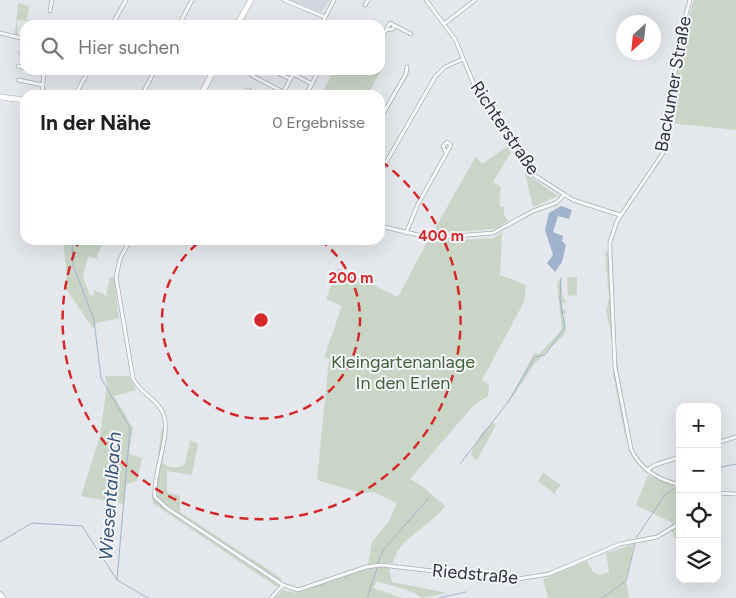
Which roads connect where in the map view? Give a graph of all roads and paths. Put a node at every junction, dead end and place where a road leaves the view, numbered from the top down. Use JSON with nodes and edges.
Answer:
{"nodes":[{"id":1,"x":52,"y":0,"type":"edge"},
{"id":2,"x":126,"y":0,"type":"edge"},
{"id":3,"x":192,"y":0,"type":"edge"},
{"id":4,"x":251,"y":0,"type":"edge"},
{"id":5,"x":284,"y":0,"type":"edge"},
{"id":6,"x":334,"y":0,"type":"edge"},
{"id":7,"x":367,"y":0,"type":"edge"},
{"id":8,"x":426,"y":0,"type":"edge"},
{"id":9,"x":474,"y":0,"type":"edge"},
{"id":10,"x":690,"y":0,"type":"edge"},
{"id":11,"x":365,"y":5,"type":"dead end"},
{"id":12,"x":50,"y":11,"type":"dead end"},
{"id":13,"x":325,"y":17,"type":"junction"},
{"id":14,"x":115,"y":20,"type":"edge"},
{"id":15,"x":182,"y":20,"type":"edge"},
{"id":16,"x":240,"y":20,"type":"edge"},
{"id":17,"x":324,"y":20,"type":"edge"},
{"id":18,"x":444,"y":24,"type":"junction"},
{"id":19,"x":385,"y":32,"type":"edge"},
{"id":20,"x":0,"y":33,"type":"edge"},
{"id":21,"x":411,"y":34,"type":"dead end"},
{"id":22,"x":20,"y":37,"type":"edge"},
{"id":23,"x":463,"y":59,"type":"junction"},
{"id":24,"x":407,"y":67,"type":"dead end"},
{"id":25,"x":43,"y":75,"type":"edge"},
{"id":26,"x":86,"y":75,"type":"edge"},
{"id":27,"x":152,"y":75,"type":"edge"},
{"id":28,"x":211,"y":75,"type":"edge"},
{"id":29,"x":251,"y":75,"type":"dead end"},
{"id":30,"x":282,"y":75,"type":"edge"},
{"id":31,"x":292,"y":75,"type":"edge"},
{"id":32,"x":295,"y":75,"type":"edge"},
{"id":33,"x":316,"y":75,"type":"edge"},
{"id":34,"x":290,"y":79,"type":"junction"},
{"id":35,"x":18,"y":80,"type":"dead end"},
{"id":36,"x":312,"y":84,"type":"junction"},
{"id":37,"x":42,"y":85,"type":"junction"},
{"id":38,"x":42,"y":90,"type":"edge"},
{"id":39,"x":78,"y":90,"type":"edge"},
{"id":40,"x":145,"y":90,"type":"edge"},
{"id":41,"x":204,"y":90,"type":"edge"},
{"id":42,"x":275,"y":90,"type":"edge"},
{"id":43,"x":284,"y":90,"type":"edge"},
{"id":44,"x":309,"y":90,"type":"edge"},
{"id":45,"x":0,"y":97,"type":"edge"},
{"id":46,"x":20,"y":99,"type":"edge"},
{"id":47,"x":385,"y":110,"type":"edge"},
{"id":48,"x":446,"y":153,"type":"dead end"},
{"id":49,"x":385,"y":164,"type":"edge"},
{"id":50,"x":564,"y":195,"type":"junction"},
{"id":51,"x":620,"y":215,"type":"junction"},
{"id":52,"x":385,"y":227,"type":"edge"},
{"id":53,"x":406,"y":233,"type":"junction"},
{"id":54,"x":127,"y":245,"type":"edge"},
{"id":55,"x":736,"y":437,"type":"edge"},
{"id":56,"x":721,"y":442,"type":"edge"},
{"id":57,"x":676,"y":458,"type":"edge"},
{"id":58,"x":648,"y":470,"type":"junction"},
{"id":59,"x":676,"y":483,"type":"edge"},
{"id":60,"x":721,"y":494,"type":"edge"},
{"id":61,"x":736,"y":494,"type":"edge"},
{"id":62,"x":676,"y":525,"type":"edge"},
{"id":63,"x":283,"y":585,"type":"junction"},
{"id":64,"x":271,"y":598,"type":"edge"}],
"edges":[{"from":1,"to":12,"type":"street"},
{"from":2,"to":14,"type":"street"},
{"from":3,"to":15,"type":"street"},
{"from":4,"to":16,"type":"street"},
{"from":5,"to":13,"type":"street"},
{"from":6,"to":13,"type":"street"},
{"from":7,"to":11,"type":"street"},
{"from":8,"to":18,"type":"street","name":"Richterstraße"},
{"from":9,"to":18,"type":"street"},
{"from":10,"to":51,"type":"street","name":"Backumer Straße"},
{"from":13,"to":17,"type":"street"},
{"from":18,"to":23,"type":"street","name":"Richterstraße"},
{"from":19,"to":21,"type":"street"},
{"from":20,"to":22,"type":"street"},
{"from":23,"to":49,"type":"street"},
{"from":23,"to":50,"type":"street","name":"Richterstraße"},
{"from":24,"to":47,"type":"street"},
{"from":25,"to":37,"type":"street"},
{"from":26,"to":39,"type":"street"},
{"from":27,"to":40,"type":"street"},
{"from":28,"to":41,"type":"street"},
{"from":29,"to":42,"type":"street"},
{"from":30,"to":34,"type":"street"},
{"from":31,"to":34,"type":"street"},
{"from":32,"to":36,"type":"street"},
{"from":33,"to":36,"type":"street"},
{"from":34,"to":43,"type":"street"},
{"from":35,"to":37,"type":"street"},
{"from":36,"to":44,"type":"street"},
{"from":37,"to":38,"type":"street"},
{"from":45,"to":46,"type":"street"},
{"from":48,"to":53,"type":"street"},
{"from":50,"to":51,"type":"street","name":"Richterstraße"},
{"from":50,"to":53,"type":"street"},
{"from":51,"to":58,"type":"street","name":"Backumer Straße"},
{"from":52,"to":53,"type":"street"},
{"from":54,"to":63,"type":"street"},
{"from":55,"to":56,"type":"street"},
{"from":57,"to":58,"type":"street"},
{"from":58,"to":59,"type":"street","name":"Backumer Straße"},
{"from":60,"to":61,"type":"street"},
{"from":62,"to":63,"type":"street","name":"Riedstraße"},
{"from":63,"to":64,"type":"street"}]}
